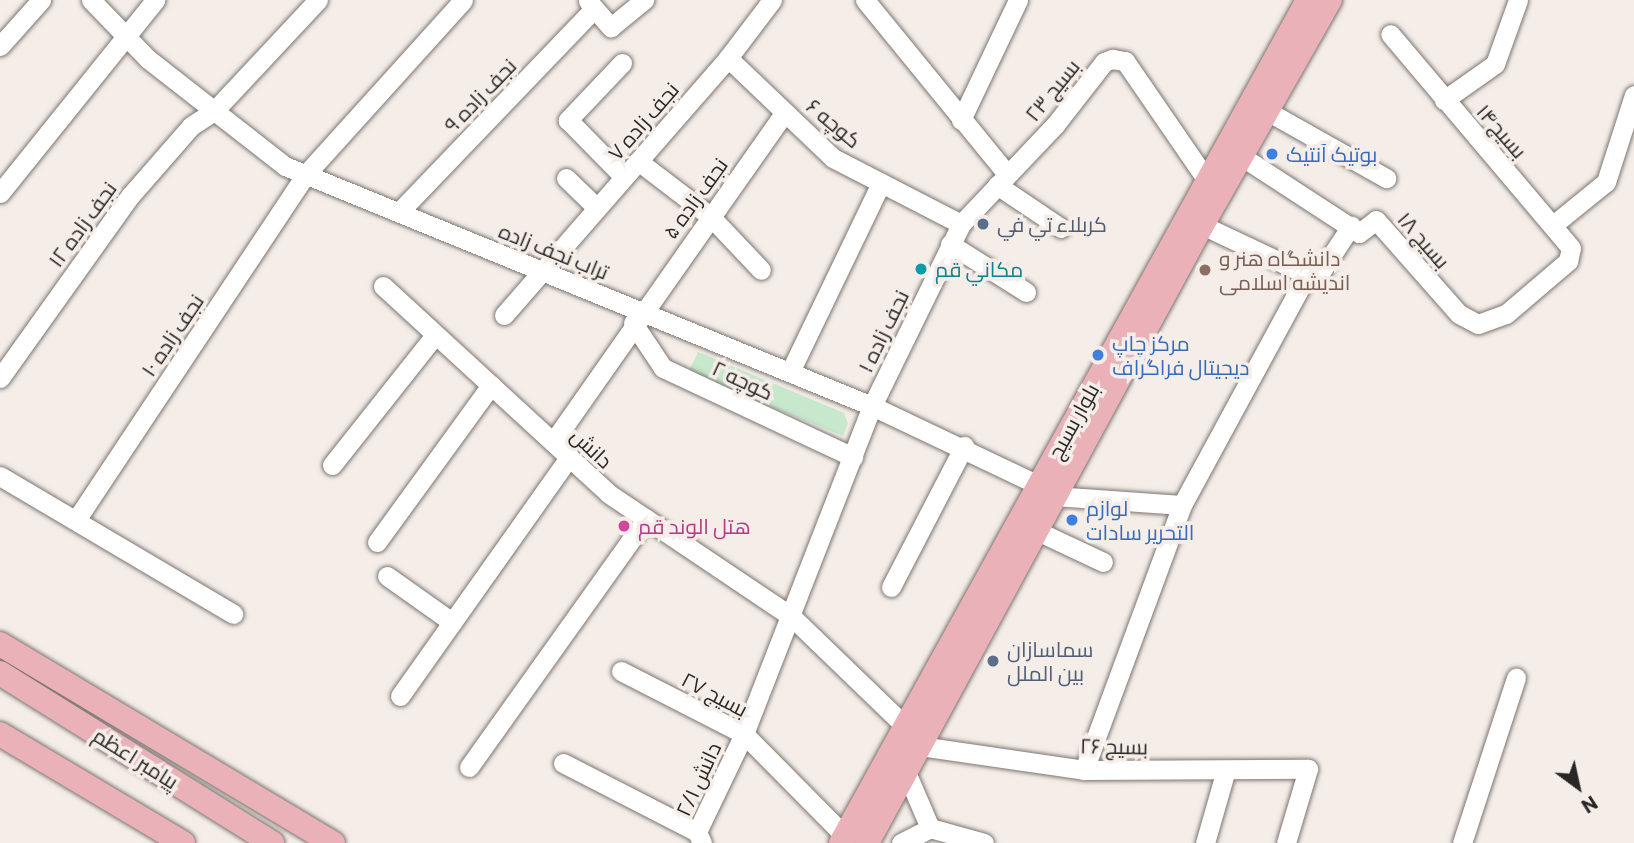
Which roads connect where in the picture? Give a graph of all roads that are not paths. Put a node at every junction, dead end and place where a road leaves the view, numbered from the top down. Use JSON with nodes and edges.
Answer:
{"nodes":[{"id":1,"x":41,"y":0,"type":"edge"},
{"id":2,"x":91,"y":0,"type":"edge"},
{"id":3,"x":155,"y":0,"type":"edge"},
{"id":4,"x":318,"y":0,"type":"edge"},
{"id":5,"x":463,"y":0,"type":"edge"},
{"id":6,"x":644,"y":0,"type":"edge"},
{"id":7,"x":772,"y":0,"type":"edge"},
{"id":8,"x":865,"y":0,"type":"edge"},
{"id":9,"x":1018,"y":0,"type":"edge"},
{"id":10,"x":1308,"y":0,"type":"edge"},
{"id":11,"x":1330,"y":0,"type":"edge"},
{"id":12,"x":1518,"y":0,"type":"edge"},
{"id":13,"x":590,"y":5,"type":"edge"},
{"id":14,"x":124,"y":33,"type":"junction"},
{"id":15,"x":1390,"y":34,"type":"dead end"},
{"id":16,"x":0,"y":46,"type":"edge"},
{"id":17,"x":728,"y":58,"type":"junction"},
{"id":18,"x":622,"y":63,"type":"dead end"},
{"id":19,"x":1634,"y":95,"type":"edge"},
{"id":20,"x":1444,"y":100,"type":"junction"},
{"id":21,"x":214,"y":111,"type":"junction"},
{"id":22,"x":1267,"y":111,"type":"junction"},
{"id":23,"x":785,"y":112,"type":"junction"},
{"id":24,"x":961,"y":120,"type":"junction"},
{"id":25,"x":1241,"y":156,"type":"junction"},
{"id":26,"x":638,"y":161,"type":"junction"},
{"id":27,"x":306,"y":174,"type":"junction"},
{"id":28,"x":624,"y":177,"type":"junction"},
{"id":29,"x":566,"y":178,"type":"dead end"},
{"id":30,"x":1386,"y":178,"type":"dead end"},
{"id":31,"x":1206,"y":179,"type":"junction"},
{"id":32,"x":1002,"y":180,"type":"junction"},
{"id":33,"x":881,"y":183,"type":"junction"},
{"id":34,"x":0,"y":193,"type":"edge"},
{"id":35,"x":597,"y":208,"type":"junction"},
{"id":36,"x":399,"y":212,"type":"junction"},
{"id":37,"x":710,"y":216,"type":"junction"},
{"id":38,"x":961,"y":224,"type":"junction"},
{"id":39,"x":1202,"y":225,"type":"junction"},
{"id":40,"x":1553,"y":225,"type":"junction"},
{"id":41,"x":1351,"y":226,"type":"junction"},
{"id":42,"x":1061,"y":228,"type":"dead end"},
{"id":43,"x":950,"y":244,"type":"junction"},
{"id":44,"x":1568,"y":261,"type":"joint"},
{"id":45,"x":761,"y":270,"type":"dead end"},
{"id":46,"x":543,"y":271,"type":"junction"},
{"id":47,"x":1307,"y":275,"type":"junction"},
{"id":48,"x":383,"y":286,"type":"dead end"},
{"id":49,"x":1026,"y":292,"type":"dead end"},
{"id":50,"x":504,"y":315,"type":"dead end"},
{"id":51,"x":637,"y":317,"type":"junction"},
{"id":52,"x":435,"y":334,"type":"junction"},
{"id":53,"x":790,"y":372,"type":"junction"},
{"id":54,"x":0,"y":377,"type":"edge"},
{"id":55,"x":491,"y":385,"type":"junction"},
{"id":56,"x":872,"y":406,"type":"junction"},
{"id":57,"x":553,"y":442,"type":"junction"},
{"id":58,"x":964,"y":446,"type":"junction"},
{"id":59,"x":569,"y":457,"type":"junction"},
{"id":60,"x":853,"y":457,"type":"junction"},
{"id":61,"x":332,"y":464,"type":"dead end"},
{"id":62,"x":0,"y":476,"type":"edge"},
{"id":63,"x":1046,"y":490,"type":"junction"},
{"id":64,"x":834,"y":501,"type":"joint"},
{"id":65,"x":1182,"y":505,"type":"junction"},
{"id":66,"x":646,"y":519,"type":"junction"},
{"id":67,"x":76,"y":520,"type":"junction"},
{"id":68,"x":1035,"y":530,"type":"junction"},
{"id":69,"x":377,"y":542,"type":"dead end"},
{"id":70,"x":1103,"y":562,"type":"dead end"},
{"id":71,"x":387,"y":576,"type":"dead end"},
{"id":72,"x":891,"y":587,"type":"dead end"},
{"id":73,"x":233,"y":614,"type":"dead end"},
{"id":74,"x":792,"y":617,"type":"junction"},
{"id":75,"x":452,"y":622,"type":"junction"},
{"id":76,"x":0,"y":644,"type":"edge"},
{"id":77,"x":621,"y":671,"type":"dead end"},
{"id":78,"x":0,"y":673,"type":"edge"},
{"id":79,"x":1516,"y":678,"type":"dead end"},
{"id":80,"x":400,"y":696,"type":"dead end"},
{"id":81,"x":905,"y":726,"type":"junction"},
{"id":82,"x":0,"y":734,"type":"edge"},
{"id":83,"x":744,"y":734,"type":"junction"},
{"id":84,"x":920,"y":746,"type":"junction"},
{"id":85,"x":563,"y":763,"type":"dead end"},
{"id":86,"x":470,"y":766,"type":"dead end"},
{"id":87,"x":1084,"y":770,"type":"junction"},
{"id":88,"x":1226,"y":770,"type":"junction"},
{"id":89,"x":906,"y":772,"type":"junction"},
{"id":90,"x":204,"y":801,"type":"junction"},
{"id":91,"x":270,"y":805,"type":"junction"},
{"id":92,"x":930,"y":828,"type":"junction"},
{"id":93,"x":699,"y":837,"type":"edge"},
{"id":94,"x":852,"y":838,"type":"edge"},
{"id":95,"x":178,"y":841,"type":"edge"},
{"id":96,"x":977,"y":842,"type":"edge"},
{"id":97,"x":272,"y":843,"type":"edge"},
{"id":98,"x":333,"y":843,"type":"edge"},
{"id":99,"x":901,"y":843,"type":"edge"},
{"id":100,"x":1205,"y":843,"type":"edge"},
{"id":101,"x":1286,"y":843,"type":"edge"},
{"id":102,"x":1462,"y":843,"type":"edge"}],
"edges":[{"from":1,"to":16,"type":"street"},
{"from":2,"to":14,"type":"street","name":"تراب نجف زاده"},
{"from":3,"to":14,"type":"street"},
{"from":4,"to":21,"type":"street","name":"نجف زاده ۱۲"},
{"from":5,"to":27,"type":"street","name":"نجف زاده ۱۰"},
{"from":6,"to":13,"type":"street"},
{"from":7,"to":17,"type":"street","name":"نجف زاده ۷"},
{"from":8,"to":24,"type":"street"},
{"from":9,"to":24,"type":"street"},
{"from":10,"to":31,"type":"main road","name":"بلوار بسیج"},
{"from":11,"to":22,"type":"main road","name":"بلوار بسیج"},
{"from":12,"to":20,"type":"street"},
{"from":13,"to":36,"type":"street","name":"نجف زاده ۹"},
{"from":14,"to":21,"type":"street","name":"تراب نجف زاده"},
{"from":14,"to":34,"type":"street"},
{"from":15,"to":20,"type":"street","name":"بسیج۱۴"},
{"from":17,"to":23,"type":"street","name":"کوچه ۶"},
{"from":17,"to":26,"type":"street","name":"نجف زاده ۷"},
{"from":18,"to":28,"type":"street"},
{"from":19,"to":40,"type":"street"},
{"from":20,"to":40,"type":"street","name":"بسیج۱۴"},
{"from":21,"to":27,"type":"street","name":"تراب نجف زاده"},
{"from":21,"to":54,"type":"street","name":"نجف زاده ۱۲"},
{"from":22,"to":25,"type":"main road","name":"بلوار بسیج"},
{"from":22,"to":30,"type":"street"},
{"from":23,"to":33,"type":"street","name":"کوچه ۶"},
{"from":23,"to":37,"type":"street","name":"نجف زاده ۵"},
{"from":24,"to":32,"type":"street"},
{"from":25,"to":39,"type":"main road","name":"بلوار بسیج"},
{"from":25,"to":41,"type":"street"},
{"from":26,"to":28,"type":"street","name":"نجف زاده ۷"},
{"from":26,"to":37,"type":"street"},
{"from":27,"to":36,"type":"street","name":"تراب نجف زاده"},
{"from":27,"to":67,"type":"street","name":"نجف زاده ۱۰"},
{"from":28,"to":35,"type":"street","name":"نجف زاده ۷"},
{"from":29,"to":35,"type":"street"},
{"from":31,"to":32,"type":"street","name":"بسیج ۲۳"},
{"from":31,"to":63,"type":"main road","name":"بلوار بسیج"},
{"from":32,"to":38,"type":"street","name":"نجف زاده ۱"},
{"from":32,"to":42,"type":"street"},
{"from":33,"to":38,"type":"street","name":"کوچه ۶"},
{"from":33,"to":53,"type":"street"},
{"from":35,"to":46,"type":"street","name":"نجف زاده ۷"},
{"from":36,"to":46,"type":"street","name":"تراب نجف زاده"},
{"from":37,"to":45,"type":"street"},
{"from":37,"to":51,"type":"street","name":"نجف زاده ۵"},
{"from":38,"to":43,"type":"street","name":"نجف زاده ۱"},
{"from":39,"to":47,"type":"street"},
{"from":39,"to":63,"type":"main road","name":"بلوار بسیج"},
{"from":40,"to":44,"type":"street","name":"بسیج۱۴"},
{"from":41,"to":44,"type":"street","name":"بسیج ۱۸"},
{"from":41,"to":47,"type":"street"},
{"from":43,"to":49,"type":"street"},
{"from":43,"to":56,"type":"street","name":"نجف زاده ۱"},
{"from":46,"to":50,"type":"street","name":"نجف زاده ۷"},
{"from":46,"to":51,"type":"street","name":"تراب نجف زاده"},
{"from":47,"to":65,"type":"street"},
{"from":48,"to":52,"type":"street","name":"دانش"},
{"from":51,"to":53,"type":"street","name":"تراب نجف زاده"},
{"from":51,"to":57,"type":"street","name":"نجف زاده ۵"},
{"from":51,"to":60,"type":"street","name":"کوچه ۲"},
{"from":52,"to":55,"type":"street","name":"دانش"},
{"from":52,"to":61,"type":"street"},
{"from":53,"to":56,"type":"street","name":"تراب نجف زاده"},
{"from":55,"to":57,"type":"street","name":"دانش"},
{"from":55,"to":69,"type":"street"},
{"from":56,"to":58,"type":"street","name":"تراب نجف زاده"},
{"from":56,"to":60,"type":"street","name":"نجف زاده ۱"},
{"from":57,"to":59,"type":"street","name":"دانش"},
{"from":58,"to":63,"type":"street","name":"تراب نجف زاده"},
{"from":58,"to":72,"type":"street"},
{"from":59,"to":66,"type":"street","name":"دانش"},
{"from":59,"to":75,"type":"street"},
{"from":60,"to":64,"type":"street","name":"نجف زاده ۱"},
{"from":62,"to":67,"type":"street"},
{"from":63,"to":65,"type":"street"},
{"from":63,"to":68,"type":"main road","name":"بلوار بسیج"},
{"from":63,"to":81,"type":"main road","name":"بلوار بسیج"},
{"from":64,"to":74,"type":"street","name":"دانش ۲/۱"},
{"from":65,"to":87,"type":"street"},
{"from":66,"to":74,"type":"street","name":"دانش"},
{"from":66,"to":86,"type":"street"},
{"from":67,"to":73,"type":"street"},
{"from":68,"to":70,"type":"street"},
{"from":68,"to":84,"type":"main road","name":"بلوار بسیج"},
{"from":71,"to":75,"type":"street"},
{"from":74,"to":81,"type":"street","name":"دانش"},
{"from":74,"to":83,"type":"street","name":"دانش ۲/۱"},
{"from":75,"to":80,"type":"street"},
{"from":76,"to":91,"type":"main road"},
{"from":77,"to":83,"type":"street","name":"بسیج ۲۷"},
{"from":78,"to":90,"type":"main road","name":"پیامبر اعظم"},
{"from":79,"to":102,"type":"street"},
{"from":81,"to":94,"type":"main road","name":"بلوار بسیج"},
{"from":82,"to":95,"type":"main road"},
{"from":83,"to":93,"type":"street","name":"دانش ۲/۱"},
{"from":83,"to":94,"type":"street","name":"بسیج ۲۷"},
{"from":84,"to":87,"type":"street","name":"بسیج ۲۶"},
{"from":84,"to":89,"type":"main road","name":"بلوار بسیج"},
{"from":85,"to":93,"type":"street"},
{"from":87,"to":88,"type":"street","name":"بسیج ۲۶"},
{"from":88,"to":100,"type":"street"},
{"from":88,"to":101,"type":"street","name":"بسیج ۲۶"},
{"from":89,"to":92,"type":"street"},
{"from":89,"to":94,"type":"main road","name":"بلوار بسیج"},
{"from":90,"to":91,"type":"main road"},
{"from":90,"to":97,"type":"main road","name":"پیامبر اعظم"},
{"from":91,"to":98,"type":"main road"},
{"from":92,"to":96,"type":"street"},
{"from":92,"to":99,"type":"street"}]}
